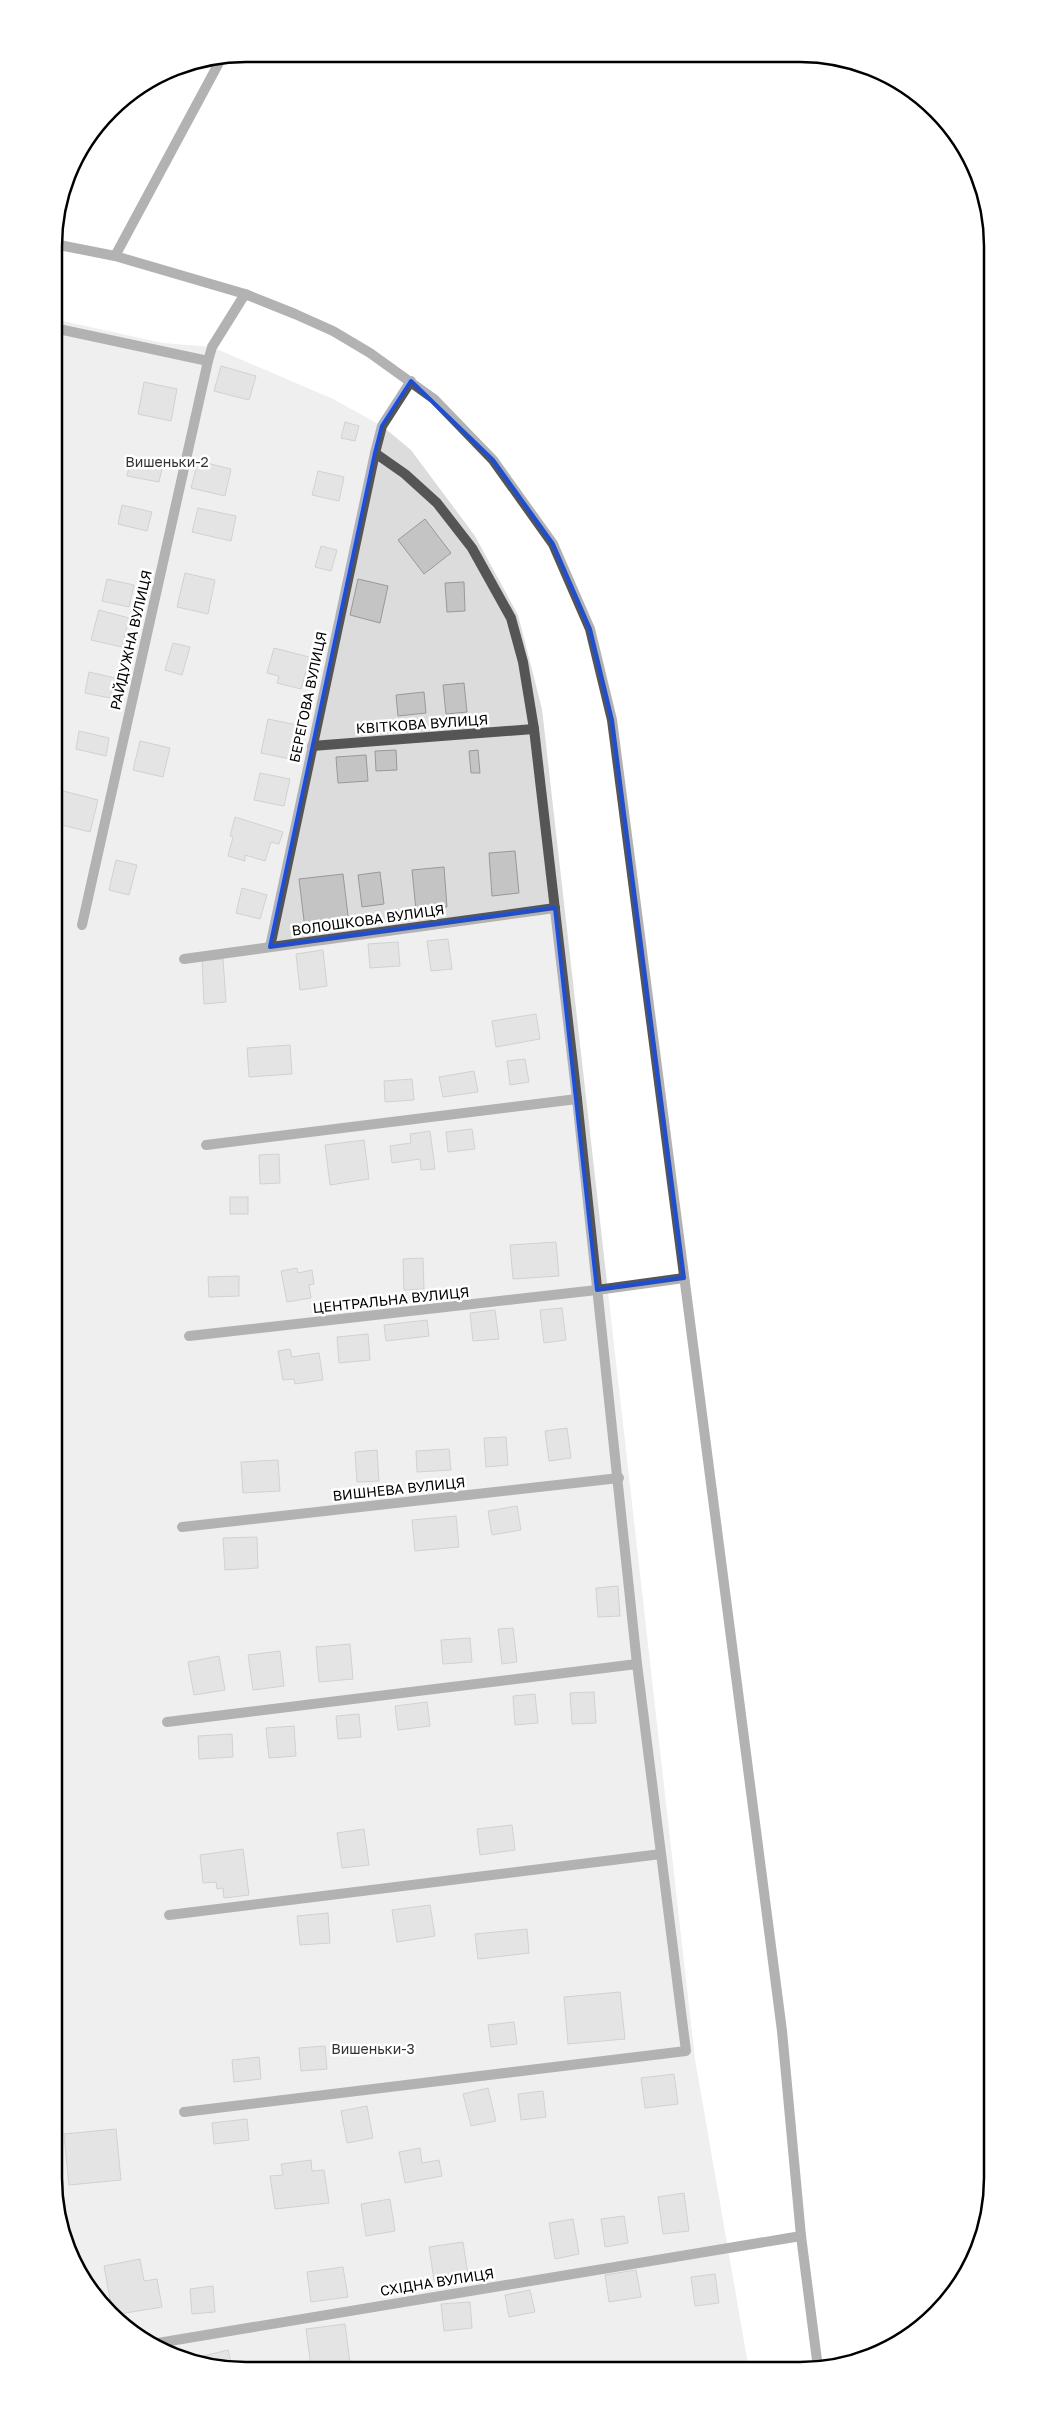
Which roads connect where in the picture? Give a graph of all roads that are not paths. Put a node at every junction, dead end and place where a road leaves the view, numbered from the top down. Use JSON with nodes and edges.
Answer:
{"nodes":[{"id":1,"x":218,"y":65,"type":"edge"},
{"id":2,"x":62,"y":246,"type":"edge"},
{"id":3,"x":115,"y":256,"type":"junction"},
{"id":4,"x":245,"y":294,"type":"junction"},
{"id":5,"x":62,"y":330,"type":"edge"},
{"id":6,"x":208,"y":361,"type":"junction"},
{"id":7,"x":410,"y":381,"type":"junction"},
{"id":8,"x":374,"y":453,"type":"junction"},
{"id":9,"x":534,"y":729,"type":"junction"},
{"id":10,"x":312,"y":746,"type":"junction"},
{"id":11,"x":555,"y":908,"type":"junction"},
{"id":12,"x":82,"y":924,"type":"dead end"},
{"id":13,"x":270,"y":947,"type":"junction"},
{"id":14,"x":184,"y":959,"type":"dead end"},
{"id":15,"x":577,"y":1099,"type":"junction"},
{"id":16,"x":206,"y":1145,"type":"dead end"},
{"id":17,"x":684,"y":1278,"type":"junction"},
{"id":18,"x":597,"y":1290,"type":"junction"},
{"id":19,"x":189,"y":1336,"type":"dead end"},
{"id":20,"x":619,"y":1478,"type":"junction"},
{"id":21,"x":182,"y":1526,"type":"dead end"},
{"id":22,"x":637,"y":1664,"type":"junction"},
{"id":23,"x":167,"y":1722,"type":"dead end"},
{"id":24,"x":661,"y":1854,"type":"junction"},
{"id":25,"x":169,"y":1915,"type":"dead end"},
{"id":26,"x":184,"y":2112,"type":"dead end"},
{"id":27,"x":801,"y":2236,"type":"junction"},
{"id":28,"x":165,"y":2342,"type":"edge"},
{"id":29,"x":817,"y":2361,"type":"edge"}],
"edges":[{"from":1,"to":3,"type":"street"},
{"from":2,"to":3,"type":"street"},
{"from":3,"to":4,"type":"street"},
{"from":4,"to":6,"type":"street","name":"РАЙДУЖНА ВУЛИЦЯ"},
{"from":4,"to":7,"type":"street"},
{"from":5,"to":6,"type":"street"},
{"from":6,"to":12,"type":"street","name":"РАЙДУЖНА ВУЛИЦЯ"},
{"from":7,"to":8,"type":"street","name":"БЕРЕГОВА ВУЛИЦЯ"},
{"from":7,"to":17,"type":"street"},
{"from":8,"to":9,"type":"street"},
{"from":8,"to":10,"type":"street","name":"БЕРЕГОВА ВУЛИЦЯ"},
{"from":9,"to":10,"type":"street","name":"КВІТКОВА ВУЛИЦЯ"},
{"from":9,"to":11,"type":"street"},
{"from":10,"to":13,"type":"street","name":"БЕРЕГОВА ВУЛИЦЯ"},
{"from":11,"to":13,"type":"street","name":"ВОЛОШКОВА ВУЛИЦЯ"},
{"from":11,"to":15,"type":"street"},
{"from":13,"to":14,"type":"street","name":"ВОЛОШКОВА ВУЛИЦЯ"},
{"from":15,"to":16,"type":"street"},
{"from":15,"to":18,"type":"street"},
{"from":17,"to":18,"type":"street","name":"ЦЕНТРАЛЬНА ВУЛИЦЯ"},
{"from":17,"to":27,"type":"street"},
{"from":18,"to":19,"type":"street","name":"ЦЕНТРАЛЬНА ВУЛИЦЯ"},
{"from":18,"to":20,"type":"street"},
{"from":20,"to":21,"type":"street","name":"ВИШНЕВА ВУЛИЦЯ"},
{"from":20,"to":22,"type":"street"},
{"from":22,"to":23,"type":"street"},
{"from":22,"to":24,"type":"street"},
{"from":24,"to":25,"type":"street"},
{"from":24,"to":26,"type":"street"},
{"from":27,"to":28,"type":"street","name":"СХІДНА ВУЛИЦЯ"},
{"from":27,"to":29,"type":"street"}]}
